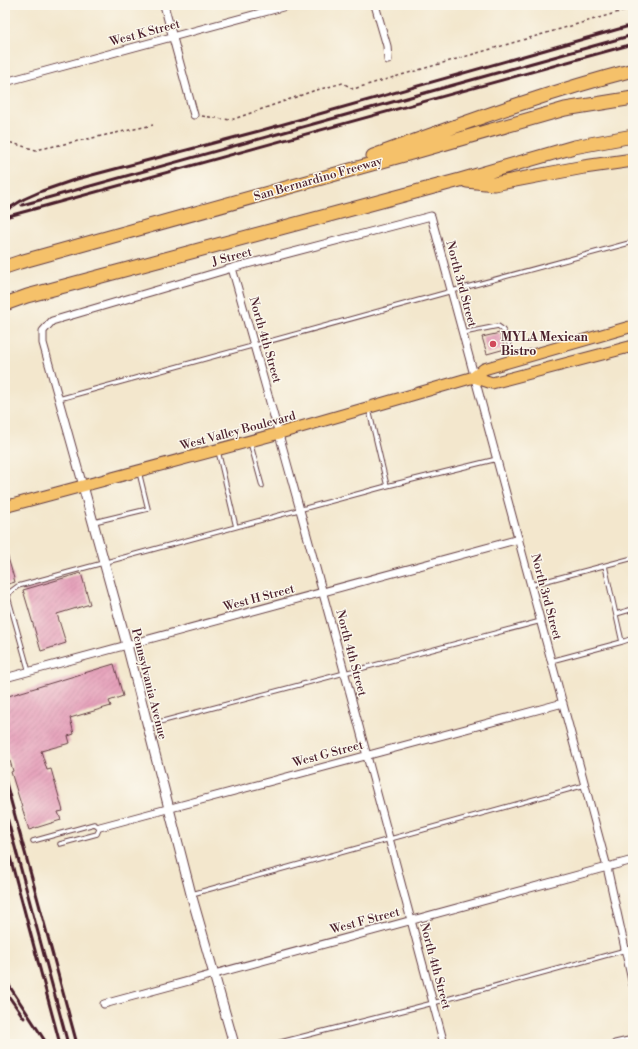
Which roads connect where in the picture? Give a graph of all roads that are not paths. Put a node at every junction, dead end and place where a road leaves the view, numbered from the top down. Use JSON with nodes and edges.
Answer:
{"nodes":[{"id":1,"x":164,"y":5,"type":"edge"},
{"id":2,"x":290,"y":5,"type":"edge"},
{"id":3,"x":375,"y":5,"type":"edge"},
{"id":4,"x":173,"y":36,"type":"junction"},
{"id":5,"x":388,"y":60,"type":"dead end"},
{"id":6,"x":633,"y":70,"type":"edge"},
{"id":7,"x":5,"y":82,"type":"edge"},
{"id":8,"x":633,"y":98,"type":"edge"},
{"id":9,"x":194,"y":115,"type":"road end"},
{"id":10,"x":633,"y":136,"type":"edge"},
{"id":11,"x":633,"y":160,"type":"edge"},
{"id":12,"x":460,"y":180,"type":"junction"},
{"id":13,"x":273,"y":192,"type":"junction"},
{"id":14,"x":431,"y":216,"type":"joint"},
{"id":15,"x":633,"y":242,"type":"edge"},
{"id":16,"x":5,"y":267,"type":"edge"},
{"id":17,"x":232,"y":268,"type":"junction"},
{"id":18,"x":452,"y":290,"type":"junction"},
{"id":19,"x":5,"y":304,"type":"edge"},
{"id":20,"x":633,"y":326,"type":"edge"},
{"id":21,"x":43,"y":331,"type":"joint"},
{"id":22,"x":463,"y":333,"type":"junction"},
{"id":23,"x":254,"y":345,"type":"junction"},
{"id":24,"x":633,"y":346,"type":"edge"},
{"id":25,"x":513,"y":361,"type":"junction"},
{"id":26,"x":474,"y":377,"type":"junction"},
{"id":27,"x":58,"y":399,"type":"junction"},
{"id":28,"x":368,"y":408,"type":"junction"},
{"id":29,"x":280,"y":433,"type":"junction"},
{"id":30,"x":250,"y":441,"type":"junction"},
{"id":31,"x":218,"y":450,"type":"junction"},
{"id":32,"x":497,"y":459,"type":"junction"},
{"id":33,"x":139,"y":471,"type":"junction"},
{"id":34,"x":83,"y":486,"type":"junction"},
{"id":35,"x":262,"y":486,"type":"dead end"},
{"id":36,"x":387,"y":486,"type":"junction"},
{"id":37,"x":6,"y":507,"type":"edge"},
{"id":38,"x":301,"y":510,"type":"junction"},
{"id":39,"x":93,"y":522,"type":"junction"},
{"id":40,"x":236,"y":527,"type":"junction"},
{"id":41,"x":519,"y":539,"type":"junction"},
{"id":42,"x":633,"y":558,"type":"edge"},
{"id":43,"x":104,"y":563,"type":"junction"},
{"id":44,"x":605,"y":566,"type":"junction"},
{"id":45,"x":531,"y":585,"type":"junction"},
{"id":46,"x":323,"y":592,"type":"junction"},
{"id":47,"x":633,"y":609,"type":"edge"},
{"id":48,"x":616,"y":614,"type":"junction"},
{"id":49,"x":541,"y":621,"type":"junction"},
{"id":50,"x":633,"y":638,"type":"edge"},
{"id":51,"x":622,"y":642,"type":"junction"},
{"id":52,"x":127,"y":645,"type":"junction"},
{"id":53,"x":551,"y":661,"type":"junction"},
{"id":54,"x":29,"y":672,"type":"junction"},
{"id":55,"x":345,"y":674,"type":"junction"},
{"id":56,"x":5,"y":678,"type":"edge"},
{"id":57,"x":563,"y":704,"type":"junction"},
{"id":58,"x":148,"y":725,"type":"junction"},
{"id":59,"x":367,"y":756,"type":"junction"},
{"id":60,"x":585,"y":785,"type":"junction"},
{"id":61,"x":168,"y":808,"type":"junction"},
{"id":62,"x":100,"y":827,"type":"junction"},
{"id":63,"x":389,"y":840,"type":"junction"},
{"id":64,"x":33,"y":841,"type":"dead end"},
{"id":65,"x":60,"y":844,"type":"dead end"},
{"id":66,"x":633,"y":860,"type":"edge"},
{"id":67,"x":607,"y":867,"type":"junction"},
{"id":68,"x":191,"y":894,"type":"junction"},
{"id":69,"x":411,"y":920,"type":"junction"},
{"id":70,"x":633,"y":948,"type":"edge"},
{"id":71,"x":625,"y":950,"type":"junction"},
{"id":72,"x":214,"y":974,"type":"junction"},
{"id":73,"x":633,"y":985,"type":"edge"},
{"id":74,"x":433,"y":1003,"type":"junction"},
{"id":75,"x":104,"y":1004,"type":"dead end"},
{"id":76,"x":633,"y":1040,"type":"edge"},
{"id":77,"x":234,"y":1044,"type":"edge"},
{"id":78,"x":273,"y":1044,"type":"edge"},
{"id":79,"x":444,"y":1044,"type":"edge"},
{"id":80,"x":615,"y":1044,"type":"edge"}],
"edges":[{"from":1,"to":4,"type":"street"},
{"from":2,"to":4,"type":"street","name":"West K Street"},
{"from":3,"to":5,"type":"street"},
{"from":4,"to":7,"type":"street","name":"West K Street"},
{"from":4,"to":9,"type":"street"},
{"from":6,"to":13,"type":"highway"},
{"from":8,"to":13,"type":"highway","name":"San Bernardino Freeway"},
{"from":10,"to":12,"type":"highway"},
{"from":11,"to":12,"type":"highway"},
{"from":12,"to":19,"type":"highway"},
{"from":13,"to":16,"type":"highway","name":"San Bernardino Freeway"},
{"from":14,"to":17,"type":"street","name":"J Street"},
{"from":14,"to":18,"type":"street","name":"North 3rd Street"},
{"from":15,"to":18,"type":"lane"},
{"from":17,"to":21,"type":"street","name":"J Street"},
{"from":17,"to":23,"type":"street","name":"North 4th Street"},
{"from":18,"to":22,"type":"street","name":"North 3rd Street"},
{"from":18,"to":23,"type":"lane"},
{"from":20,"to":25,"type":"main road","name":"West Valley Boulevard"},
{"from":21,"to":27,"type":"street","name":"Pennsylvania Avenue"},
{"from":22,"to":25,"type":"lane"},
{"from":22,"to":26,"type":"street","name":"North 3rd Street"},
{"from":23,"to":27,"type":"lane"},
{"from":23,"to":29,"type":"street","name":"North 4th Street"},
{"from":24,"to":26,"type":"main road"},
{"from":25,"to":26,"type":"main road","name":"West Valley Boulevard"},
{"from":26,"to":28,"type":"main road","name":"West Valley Boulevard"},
{"from":26,"to":32,"type":"street","name":"North 3rd Street"},
{"from":27,"to":34,"type":"street","name":"Pennsylvania Avenue"},
{"from":28,"to":29,"type":"main road","name":"West Valley Boulevard"},
{"from":28,"to":36,"type":"lane"},
{"from":29,"to":30,"type":"main road","name":"West Valley Boulevard"},
{"from":29,"to":38,"type":"street","name":"North 4th Street"},
{"from":30,"to":31,"type":"main road","name":"West Valley Boulevard"},
{"from":30,"to":35,"type":"lane"},
{"from":31,"to":33,"type":"main road","name":"West Valley Boulevard"},
{"from":31,"to":40,"type":"lane"},
{"from":32,"to":36,"type":"lane"},
{"from":32,"to":41,"type":"street","name":"North 3rd Street"},
{"from":33,"to":34,"type":"main road","name":"West Valley Boulevard"},
{"from":33,"to":39,"type":"lane"},
{"from":34,"to":37,"type":"main road","name":"West Valley Boulevard"},
{"from":34,"to":39,"type":"street","name":"Pennsylvania Avenue"},
{"from":36,"to":38,"type":"lane"},
{"from":38,"to":40,"type":"lane"},
{"from":38,"to":46,"type":"street","name":"North 4th Street"},
{"from":39,"to":43,"type":"street","name":"Pennsylvania Avenue"},
{"from":40,"to":43,"type":"lane"},
{"from":41,"to":45,"type":"street","name":"North 3rd Street"},
{"from":41,"to":46,"type":"street","name":"West H Street"},
{"from":42,"to":44,"type":"lane"},
{"from":43,"to":52,"type":"street","name":"Pennsylvania Avenue"},
{"from":43,"to":54,"type":"lane"},
{"from":44,"to":45,"type":"lane"},
{"from":44,"to":48,"type":"lane"},
{"from":45,"to":49,"type":"street","name":"North 3rd Street"},
{"from":46,"to":52,"type":"street","name":"West H Street"},
{"from":46,"to":55,"type":"street","name":"North 4th Street"},
{"from":47,"to":48,"type":"lane"},
{"from":48,"to":51,"type":"lane"},
{"from":49,"to":53,"type":"street","name":"North 3rd Street"},
{"from":49,"to":55,"type":"lane"},
{"from":50,"to":51,"type":"lane"},
{"from":51,"to":53,"type":"lane"},
{"from":52,"to":54,"type":"street","name":"West H Street"},
{"from":52,"to":58,"type":"street","name":"Pennsylvania Avenue"},
{"from":53,"to":57,"type":"street","name":"North 3rd Street"},
{"from":54,"to":56,"type":"street","name":"West H Street"},
{"from":55,"to":58,"type":"lane"},
{"from":55,"to":59,"type":"street","name":"North 4th Street"},
{"from":57,"to":59,"type":"street","name":"West G Street"},
{"from":57,"to":60,"type":"street","name":"North 3rd Street"},
{"from":58,"to":61,"type":"street","name":"Pennsylvania Avenue"},
{"from":59,"to":61,"type":"street","name":"West G Street"},
{"from":59,"to":63,"type":"street","name":"North 4th Street"},
{"from":60,"to":63,"type":"lane"},
{"from":60,"to":67,"type":"street","name":"North 3rd Street"},
{"from":61,"to":62,"type":"street","name":"West G Street"},
{"from":61,"to":68,"type":"street","name":"Pennsylvania Avenue"},
{"from":62,"to":64,"type":"lane"},
{"from":62,"to":65,"type":"lane"},
{"from":63,"to":68,"type":"lane"},
{"from":63,"to":69,"type":"street","name":"North 4th Street"},
{"from":66,"to":67,"type":"street","name":"West F Street"},
{"from":67,"to":69,"type":"street","name":"West F Street"},
{"from":67,"to":71,"type":"street","name":"North 3rd Street"},
{"from":68,"to":72,"type":"street","name":"Pennsylvania Avenue"},
{"from":69,"to":72,"type":"street","name":"West F Street"},
{"from":69,"to":74,"type":"street","name":"North 4th Street"},
{"from":70,"to":71,"type":"lane"},
{"from":71,"to":73,"type":"street","name":"North 3rd Street"},
{"from":71,"to":74,"type":"lane"},
{"from":72,"to":75,"type":"street","name":"West F Street"},
{"from":72,"to":77,"type":"street","name":"Pennsylvania Avenue"},
{"from":74,"to":78,"type":"lane"},
{"from":74,"to":79,"type":"street","name":"North 4th Street"},
{"from":76,"to":80,"type":"street"}]}
